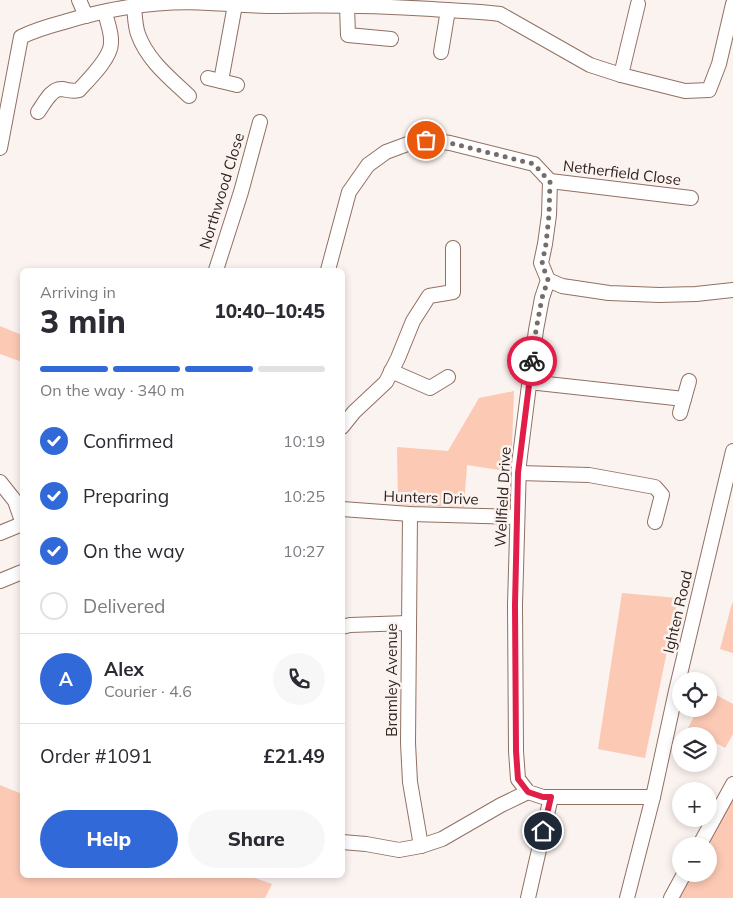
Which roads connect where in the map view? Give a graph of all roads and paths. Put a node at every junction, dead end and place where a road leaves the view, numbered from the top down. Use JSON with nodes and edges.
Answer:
{"nodes":[{"id":1,"x":79,"y":0,"type":"edge"},
{"id":2,"x":208,"y":1,"type":"edge"},
{"id":3,"x":308,"y":2,"type":"edge"},
{"id":4,"x":405,"y":4,"type":"edge"},
{"id":5,"x":638,"y":4,"type":"dead end"},
{"id":6,"x":733,"y":4,"type":"edge"},
{"id":7,"x":235,"y":5,"type":"junction"},
{"id":8,"x":347,"y":6,"type":"junction"},
{"id":9,"x":487,"y":6,"type":"edge"},
{"id":10,"x":134,"y":7,"type":"junction"},
{"id":11,"x":448,"y":10,"type":"junction"},
{"id":12,"x":105,"y":12,"type":"junction"},
{"id":13,"x":86,"y":16,"type":"junction"},
{"id":14,"x":391,"y":39,"type":"dead end"},
{"id":15,"x":441,"y":52,"type":"dead end"},
{"id":16,"x":620,"y":75,"type":"junction"},
{"id":17,"x":237,"y":85,"type":"dead end"},
{"id":18,"x":189,"y":96,"type":"dead end"},
{"id":19,"x":38,"y":112,"type":"dead end"},
{"id":20,"x":260,"y":122,"type":"dead end"},
{"id":21,"x":0,"y":148,"type":"edge"},
{"id":22,"x":550,"y":182,"type":"junction"},
{"id":23,"x":691,"y":198,"type":"dead end"},
{"id":24,"x":453,"y":248,"type":"dead end"},
{"id":25,"x":217,"y":268,"type":"edge"},
{"id":26,"x":329,"y":268,"type":"edge"},
{"id":27,"x":548,"y":280,"type":"junction"},
{"id":28,"x":733,"y":290,"type":"edge"},
{"id":29,"x":392,"y":371,"type":"junction"},
{"id":30,"x":448,"y":377,"type":"dead end"},
{"id":31,"x":689,"y":380,"type":"dead end"},
{"id":32,"x":529,"y":382,"type":"junction"},
{"id":33,"x":684,"y":399,"type":"junction"},
{"id":34,"x":680,"y":413,"type":"dead end"},
{"id":35,"x":345,"y":423,"type":"edge"},
{"id":36,"x":732,"y":455,"type":"edge"},
{"id":37,"x":518,"y":473,"type":"junction"},
{"id":38,"x":0,"y":482,"type":"edge"},
{"id":39,"x":345,"y":509,"type":"edge"},
{"id":40,"x":410,"y":514,"type":"junction"},
{"id":41,"x":20,"y":517,"type":"edge"},
{"id":42,"x":517,"y":517,"type":"junction"},
{"id":43,"x":655,"y":522,"type":"dead end"},
{"id":44,"x":20,"y":524,"type":"edge"},
{"id":45,"x":0,"y":533,"type":"edge"},
{"id":46,"x":20,"y":576,"type":"edge"},
{"id":47,"x":0,"y":581,"type":"edge"},
{"id":48,"x":408,"y":623,"type":"junction"},
{"id":49,"x":345,"y":626,"type":"edge"},
{"id":50,"x":733,"y":784,"type":"edge"},
{"id":51,"x":528,"y":792,"type":"junction"},
{"id":52,"x":551,"y":797,"type":"junction"},
{"id":53,"x":653,"y":797,"type":"junction"},
{"id":54,"x":704,"y":837,"type":"edge"},
{"id":55,"x":345,"y":842,"type":"edge"},
{"id":56,"x":421,"y":846,"type":"junction"},
{"id":57,"x":680,"y":882,"type":"edge"},
{"id":58,"x":528,"y":898,"type":"edge"},
{"id":59,"x":627,"y":898,"type":"edge"},
{"id":60,"x":671,"y":898,"type":"edge"}],
"edges":[{"from":1,"to":13,"type":"street"},
{"from":2,"to":7,"type":"street"},
{"from":2,"to":10,"type":"street"},
{"from":3,"to":7,"type":"street"},
{"from":3,"to":8,"type":"street"},
{"from":4,"to":8,"type":"street"},
{"from":4,"to":11,"type":"street"},
{"from":5,"to":16,"type":"street"},
{"from":6,"to":16,"type":"street"},
{"from":7,"to":17,"type":"street"},
{"from":8,"to":14,"type":"street"},
{"from":9,"to":11,"type":"street"},
{"from":9,"to":16,"type":"street"},
{"from":10,"to":12,"type":"street"},
{"from":10,"to":18,"type":"street"},
{"from":11,"to":15,"type":"street"},
{"from":12,"to":13,"type":"street"},
{"from":12,"to":19,"type":"street"},
{"from":13,"to":21,"type":"street"},
{"from":20,"to":25,"type":"street","name":"Northwood Close"},
{"from":22,"to":23,"type":"street","name":"Netherfield Close"},
{"from":22,"to":26,"type":"street"},
{"from":22,"to":27,"type":"street","name":"Wellfield Drive"},
{"from":24,"to":29,"type":"street"},
{"from":27,"to":28,"type":"street"},
{"from":27,"to":32,"type":"street","name":"Wellfield Drive"},
{"from":29,"to":30,"type":"street"},
{"from":29,"to":35,"type":"street"},
{"from":31,"to":33,"type":"street"},
{"from":32,"to":33,"type":"street"},
{"from":32,"to":37,"type":"street","name":"Wellfield Drive"},
{"from":33,"to":34,"type":"street"},
{"from":36,"to":53,"type":"street","name":"Ighten Road"},
{"from":37,"to":42,"type":"street","name":"Wellfield Drive"},
{"from":37,"to":43,"type":"street"},
{"from":38,"to":41,"type":"street"},
{"from":39,"to":40,"type":"street","name":"Hunters Drive"},
{"from":40,"to":42,"type":"street","name":"Hunters Drive"},
{"from":40,"to":48,"type":"street","name":"Bramley Avenue"},
{"from":42,"to":51,"type":"street","name":"Wellfield Drive"},
{"from":44,"to":45,"type":"street"},
{"from":46,"to":47,"type":"street"},
{"from":48,"to":49,"type":"street"},
{"from":48,"to":56,"type":"street","name":"Bramley Avenue"},
{"from":50,"to":54,"type":"street"},
{"from":51,"to":52,"type":"street"},
{"from":51,"to":56,"type":"street"},
{"from":52,"to":53,"type":"street"},
{"from":52,"to":58,"type":"street"},
{"from":53,"to":59,"type":"street","name":"Ighten Road"},
{"from":55,"to":56,"type":"street"},
{"from":57,"to":60,"type":"street"}]}
